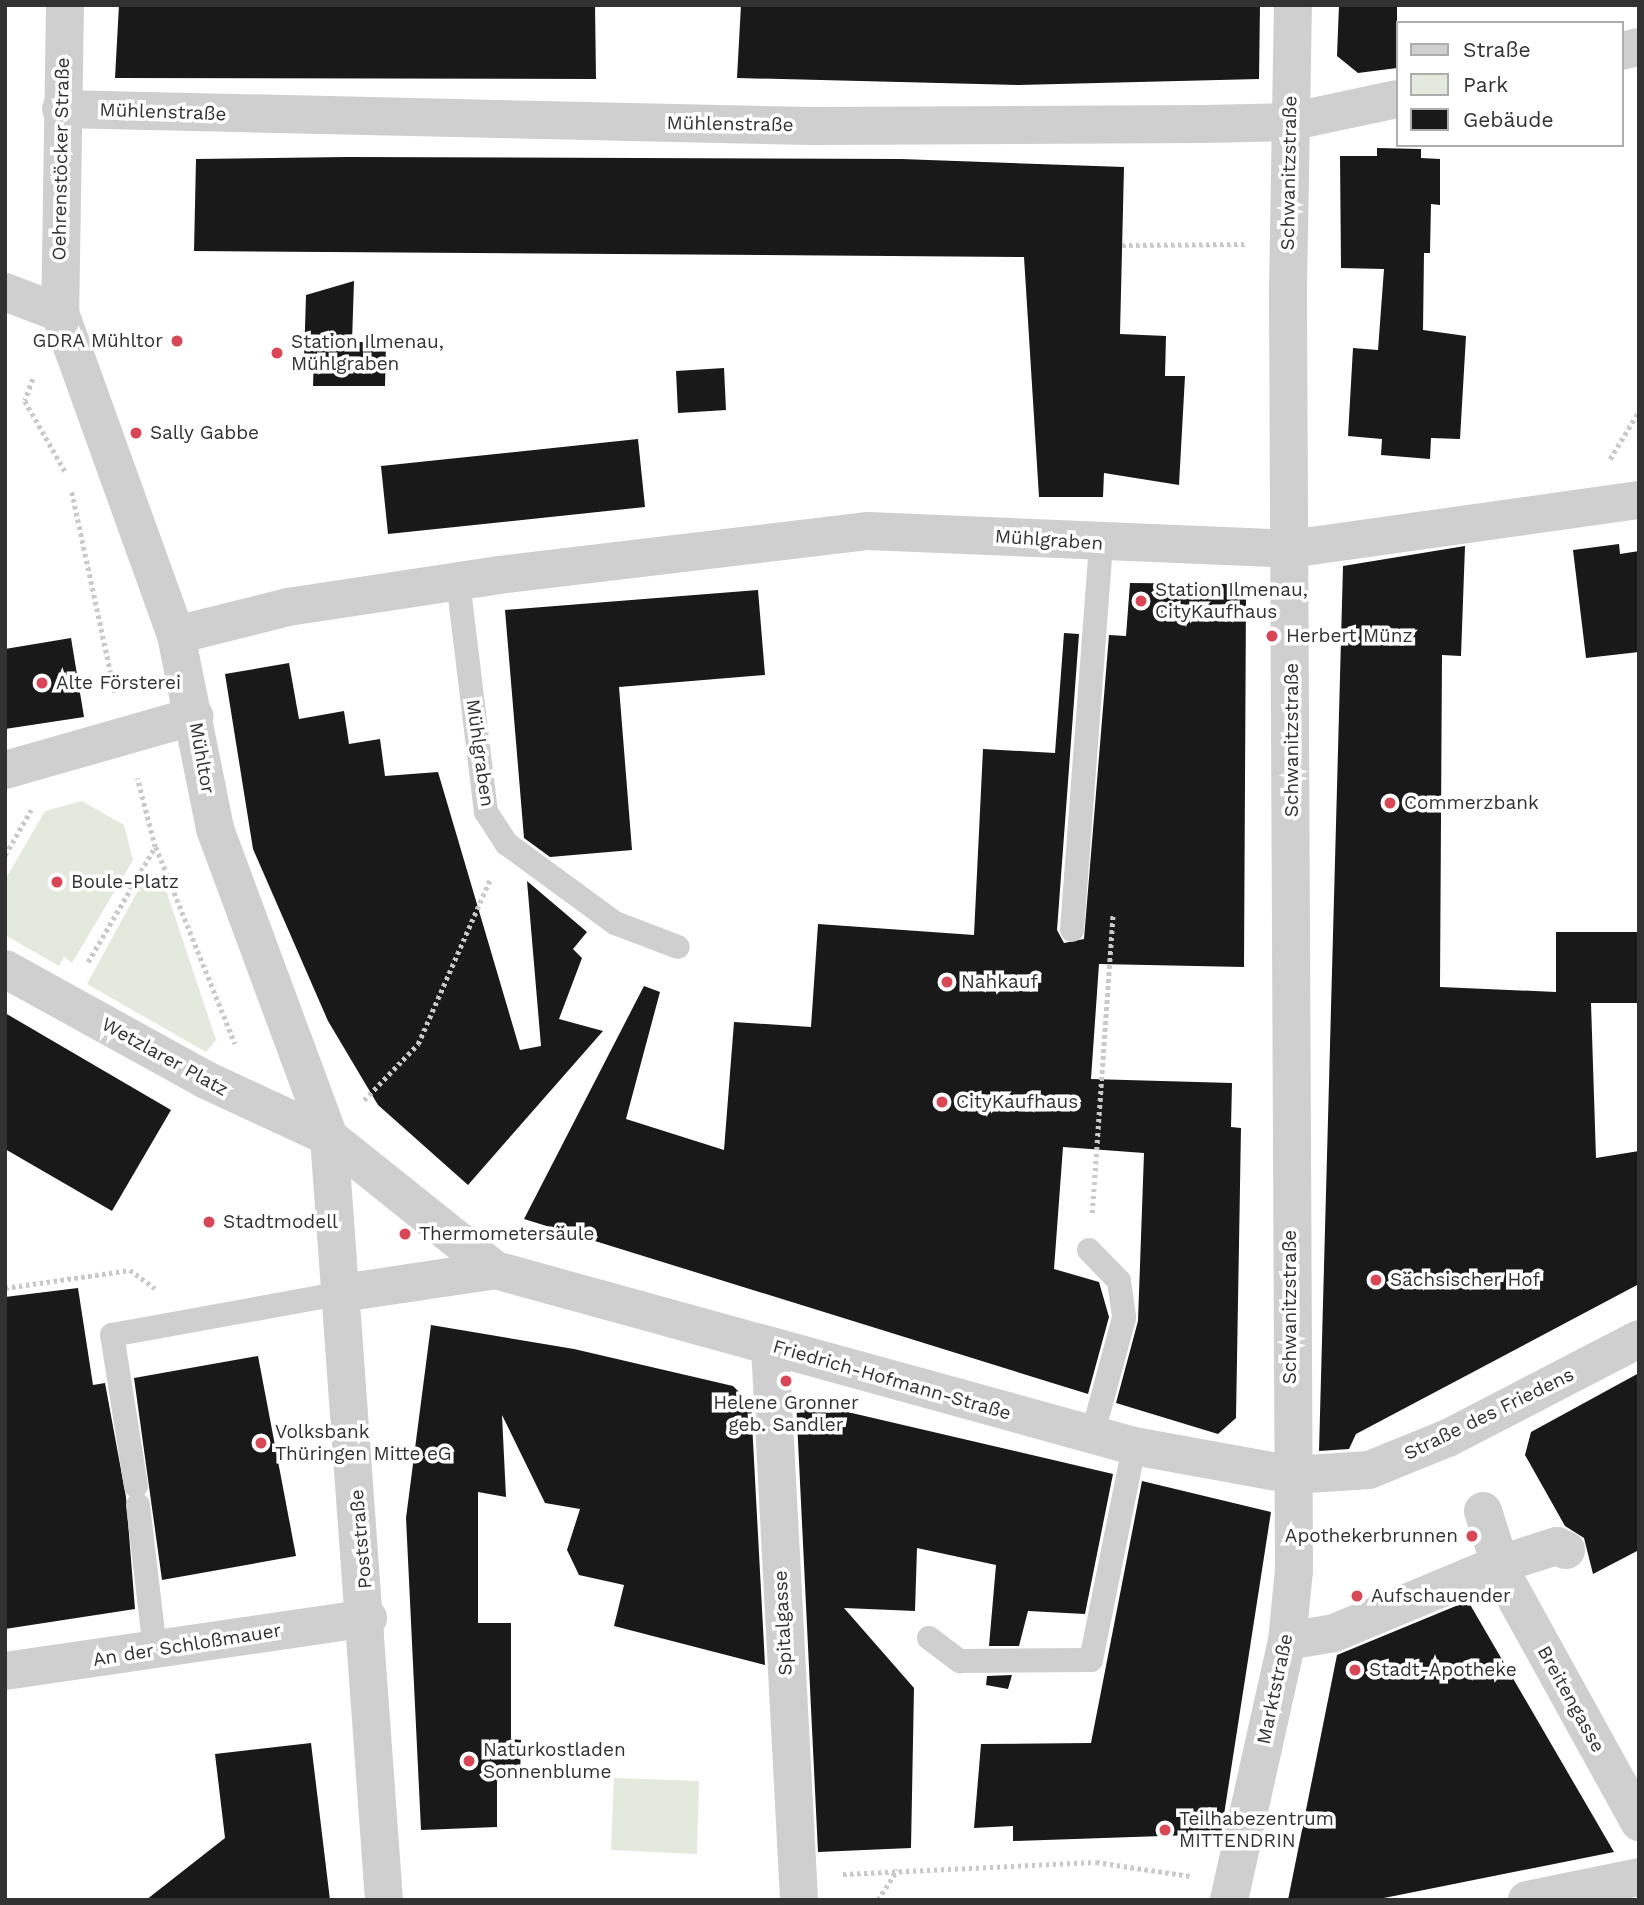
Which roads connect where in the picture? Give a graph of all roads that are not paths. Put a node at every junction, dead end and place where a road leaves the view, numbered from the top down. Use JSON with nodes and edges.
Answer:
{"nodes":[{"id":1,"x":65,"y":5,"type":"edge"},
{"id":2,"x":1293,"y":5,"type":"edge"},
{"id":3,"x":1396,"y":99,"type":"edge"},
{"id":4,"x":61,"y":109,"type":"junction"},
{"id":5,"x":1289,"y":122,"type":"junction"},
{"id":6,"x":5,"y":292,"type":"edge"},
{"id":7,"x":60,"y":313,"type":"junction"},
{"id":8,"x":1639,"y":500,"type":"edge"},
{"id":9,"x":1101,"y":543,"type":"junction"},
{"id":10,"x":1290,"y":549,"type":"junction"},
{"id":11,"x":458,"y":581,"type":"junction"},
{"id":12,"x":176,"y":635,"type":"junction"},
{"id":13,"x":194,"y":716,"type":"junction"},
{"id":14,"x":5,"y":770,"type":"edge"},
{"id":15,"x":1072,"y":930,"type":"dead end"},
{"id":16,"x":678,"y":947,"type":"dead end"},
{"id":17,"x":5,"y":969,"type":"edge"},
{"id":18,"x":329,"y":1137,"type":"junction"},
{"id":19,"x":1089,"y":1250,"type":"road end"},
{"id":20,"x":495,"y":1270,"type":"junction"},
{"id":21,"x":342,"y":1293,"type":"junction"},
{"id":22,"x":1639,"y":1339,"type":"edge"},
{"id":23,"x":770,"y":1346,"type":"junction"},
{"id":24,"x":1093,"y":1436,"type":"junction"},
{"id":25,"x":1134,"y":1446,"type":"junction"},
{"id":26,"x":1293,"y":1475,"type":"junction"},
{"id":27,"x":1483,"y":1511,"type":"dead end"},
{"id":28,"x":1566,"y":1550,"type":"dead end"},
{"id":29,"x":1502,"y":1570,"type":"junction"},
{"id":30,"x":368,"y":1618,"type":"junction"},
{"id":31,"x":929,"y":1639,"type":"dead end"},
{"id":32,"x":1287,"y":1641,"type":"junction"},
{"id":33,"x":155,"y":1650,"type":"junction"},
{"id":34,"x":5,"y":1671,"type":"edge"},
{"id":35,"x":1639,"y":1822,"type":"edge"},
{"id":36,"x":1639,"y":1877,"type":"edge"},
{"id":37,"x":1231,"y":1891,"type":"edge"},
{"id":38,"x":1581,"y":1894,"type":"edge"},
{"id":39,"x":384,"y":1900,"type":"edge"},
{"id":40,"x":799,"y":1900,"type":"edge"},
{"id":41,"x":1527,"y":1900,"type":"edge"}],
"edges":[{"from":1,"to":4,"type":"street","name":"Oehrenstöcker Straße"},
{"from":2,"to":5,"type":"street","name":"Schwanitzstraße"},
{"from":3,"to":5,"type":"street","name":"Mühlenstraße"},
{"from":4,"to":5,"type":"street","name":"Mühlenstraße"},
{"from":4,"to":7,"type":"street","name":"Oehrenstöcker Straße"},
{"from":5,"to":10,"type":"street","name":"Schwanitzstraße"},
{"from":6,"to":7,"type":"street"},
{"from":7,"to":12,"type":"street","name":"Mühltor"},
{"from":8,"to":10,"type":"street","name":"Mühlgraben"},
{"from":9,"to":10,"type":"street","name":"Mühlgraben"},
{"from":9,"to":11,"type":"street","name":"Mühlgraben"},
{"from":9,"to":15,"type":"lane"},
{"from":10,"to":26,"type":"street","name":"Schwanitzstraße"},
{"from":11,"to":12,"type":"street","name":"Mühlgraben"},
{"from":11,"to":16,"type":"lane","name":"Mühlgraben"},
{"from":12,"to":13,"type":"street","name":"Mühltor"},
{"from":13,"to":14,"type":"street"},
{"from":13,"to":18,"type":"street","name":"Mühltor"},
{"from":17,"to":18,"type":"street","name":"Wetzlarer Platz"},
{"from":18,"to":20,"type":"street","name":"Friedrich-Hofmann-Straße"},
{"from":18,"to":21,"type":"street","name":"Poststraße"},
{"from":19,"to":24,"type":"lane"},
{"from":20,"to":21,"type":"street","name":"Friedrich-Hofmann-Straße"},
{"from":20,"to":23,"type":"street","name":"Friedrich-Hofmann-Straße"},
{"from":21,"to":30,"type":"street","name":"Poststraße"},
{"from":21,"to":33,"type":"lane"},
{"from":22,"to":26,"type":"street","name":"Straße des Friedens"},
{"from":23,"to":24,"type":"street","name":"Friedrich-Hofmann-Straße"},
{"from":23,"to":40,"type":"street","name":"Spitalgasse"},
{"from":24,"to":25,"type":"street","name":"Friedrich-Hofmann-Straße"},
{"from":25,"to":26,"type":"street","name":"Friedrich-Hofmann-Straße"},
{"from":25,"to":31,"type":"lane"},
{"from":26,"to":32,"type":"street","name":"Marktstraße"},
{"from":27,"to":29,"type":"street"},
{"from":28,"to":29,"type":"street"},
{"from":29,"to":32,"type":"street"},
{"from":29,"to":35,"type":"street","name":"Breitengasse"},
{"from":30,"to":33,"type":"street","name":"An der Schloßmauer"},
{"from":30,"to":39,"type":"street","name":"Poststraße"},
{"from":32,"to":37,"type":"street","name":"Marktstraße"},
{"from":33,"to":34,"type":"street","name":"An der Schloßmauer"},
{"from":36,"to":38,"type":"street"},
{"from":38,"to":41,"type":"street"}]}
